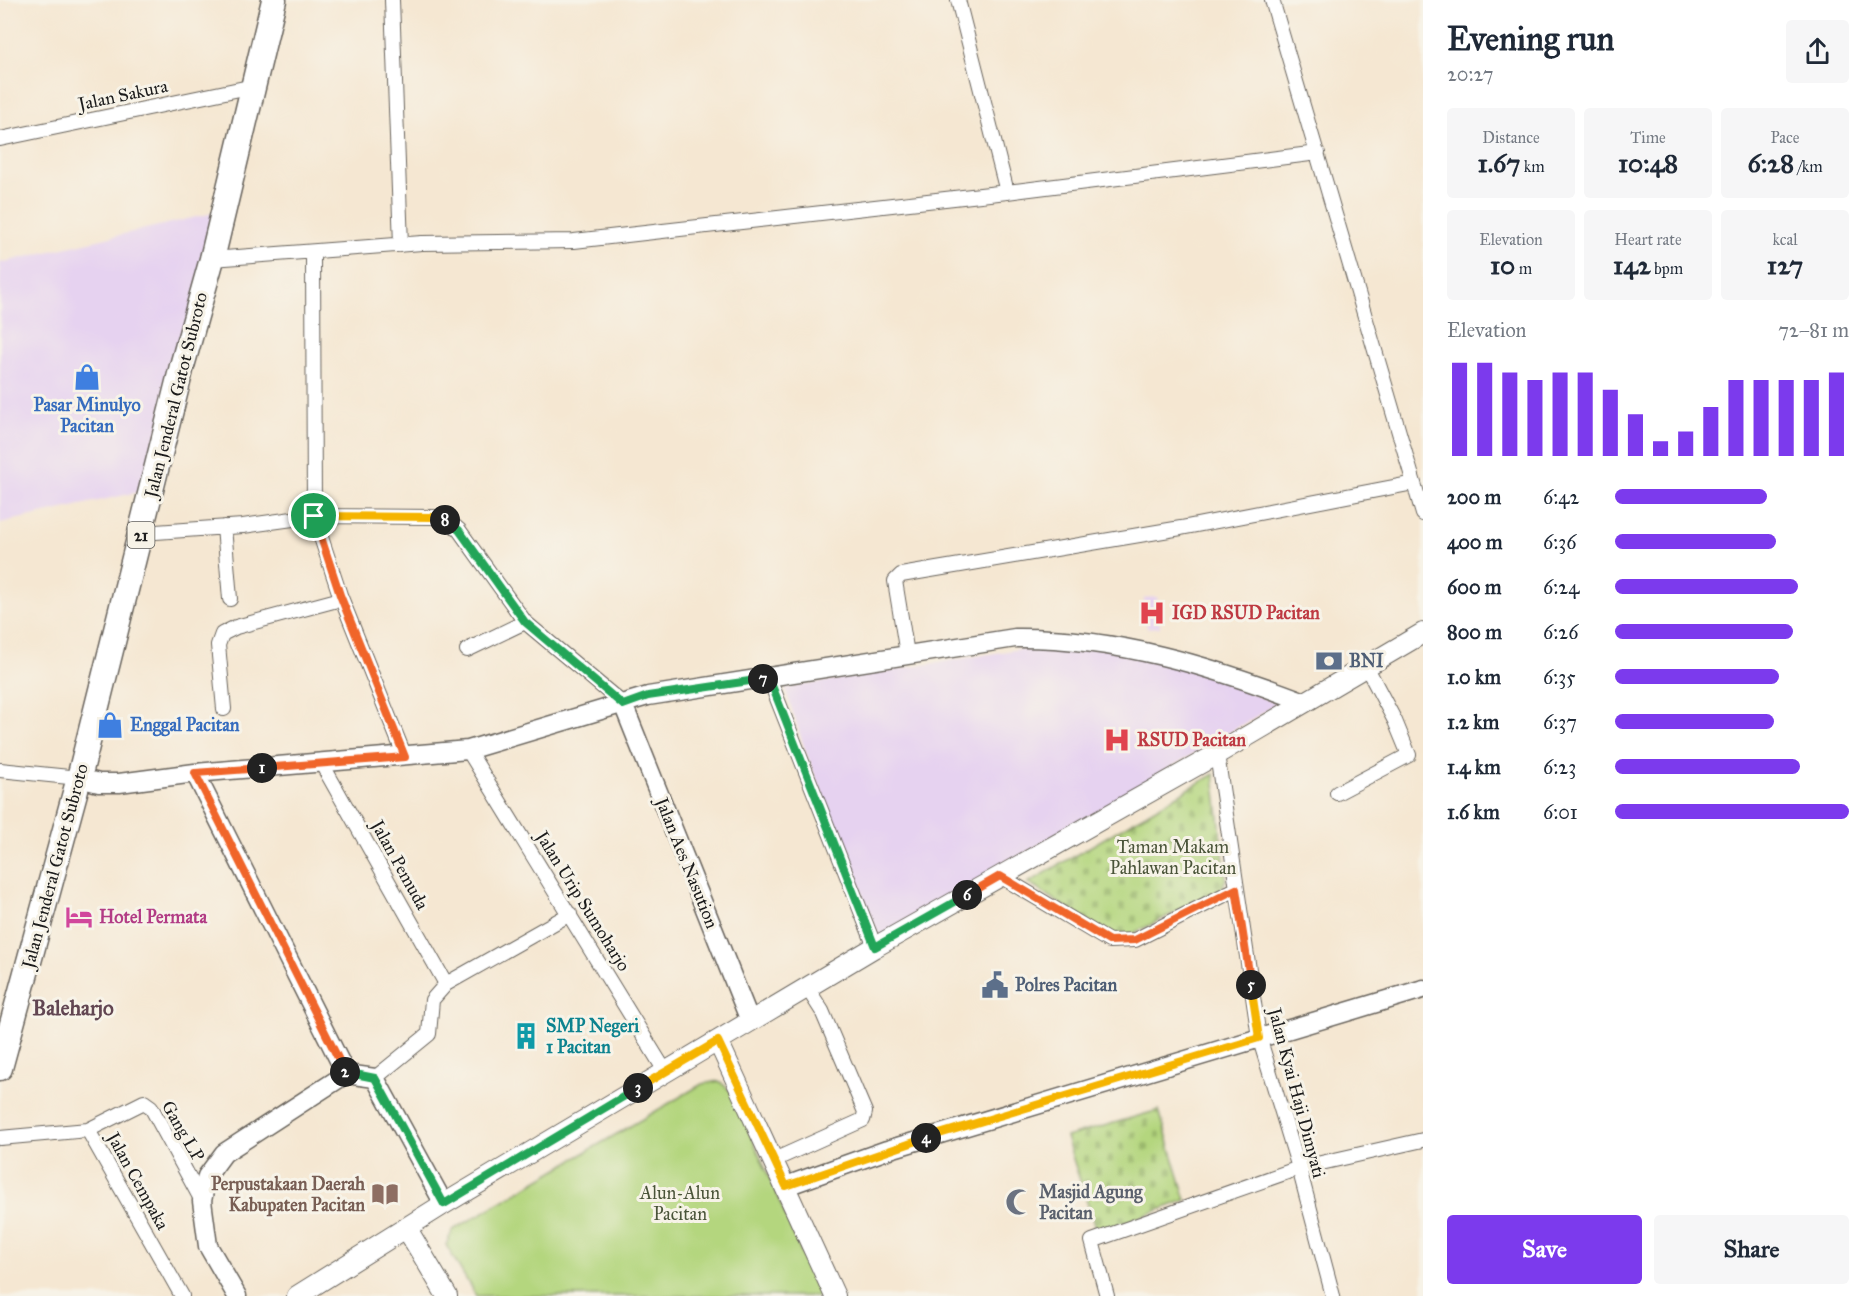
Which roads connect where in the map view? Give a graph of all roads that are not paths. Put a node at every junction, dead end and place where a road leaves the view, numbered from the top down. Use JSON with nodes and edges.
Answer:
{"nodes":[{"id":1,"x":274,"y":0,"type":"edge"},
{"id":2,"x":392,"y":0,"type":"edge"},
{"id":3,"x":958,"y":0,"type":"edge"},
{"id":4,"x":1272,"y":0,"type":"edge"},
{"id":5,"x":254,"y":86,"type":"junction"},
{"id":6,"x":0,"y":139,"type":"edge"},
{"id":7,"x":1318,"y":153,"type":"junction"},
{"id":8,"x":1007,"y":192,"type":"junction"},
{"id":9,"x":401,"y":245,"type":"junction"},
{"id":10,"x":313,"y":252,"type":"junction"},
{"id":11,"x":212,"y":259,"type":"junction"},
{"id":12,"x":1414,"y":483,"type":"junction"},
{"id":13,"x":1423,"y":514,"type":"edge"},
{"id":14,"x":314,"y":516,"type":"junction"},
{"id":15,"x":224,"y":527,"type":"junction"},
{"id":16,"x":141,"y":533,"type":"junction"},
{"id":17,"x":230,"y":599,"type":"dead end"},
{"id":18,"x":341,"y":599,"type":"junction"},
{"id":19,"x":525,"y":622,"type":"junction"},
{"id":20,"x":1423,"y":633,"type":"edge"},
{"id":21,"x":467,"y":650,"type":"dead end"},
{"id":22,"x":907,"y":654,"type":"junction"},
{"id":23,"x":1366,"y":666,"type":"junction"},
{"id":24,"x":769,"y":678,"type":"junction"},
{"id":25,"x":1305,"y":702,"type":"junction"},
{"id":26,"x":623,"y":705,"type":"junction"},
{"id":27,"x":224,"y":709,"type":"dead end"},
{"id":28,"x":468,"y":750,"type":"junction"},
{"id":29,"x":1217,"y":754,"type":"junction"},
{"id":30,"x":405,"y":757,"type":"junction"},
{"id":31,"x":322,"y":764,"type":"junction"},
{"id":32,"x":0,"y":770,"type":"edge"},
{"id":33,"x":195,"y":773,"type":"junction"},
{"id":34,"x":79,"y":778,"type":"junction"},
{"id":35,"x":1337,"y":793,"type":"dead end"},
{"id":36,"x":1000,"y":876,"type":"junction"},
{"id":37,"x":1236,"y":889,"type":"junction"},
{"id":38,"x":570,"y":914,"type":"junction"},
{"id":39,"x":875,"y":947,"type":"junction"},
{"id":40,"x":446,"y":984,"type":"junction"},
{"id":41,"x":808,"y":989,"type":"junction"},
{"id":42,"x":1423,"y":989,"type":"edge"},
{"id":43,"x":750,"y":1021,"type":"junction"},
{"id":44,"x":1259,"y":1038,"type":"junction"},
{"id":45,"x":718,"y":1041,"type":"junction"},
{"id":46,"x":1,"y":1061,"type":"edge"},
{"id":47,"x":665,"y":1071,"type":"junction"},
{"id":48,"x":346,"y":1074,"type":"junction"},
{"id":49,"x":375,"y":1078,"type":"junction"},
{"id":50,"x":88,"y":1130,"type":"junction"},
{"id":51,"x":0,"y":1138,"type":"edge"},
{"id":52,"x":1423,"y":1140,"type":"edge"},
{"id":53,"x":774,"y":1160,"type":"junction"},
{"id":54,"x":1299,"y":1168,"type":"junction"},
{"id":55,"x":786,"y":1186,"type":"junction"},
{"id":56,"x":202,"y":1201,"type":"junction"},
{"id":57,"x":444,"y":1204,"type":"junction"},
{"id":58,"x":407,"y":1229,"type":"junction"},
{"id":59,"x":182,"y":1296,"type":"edge"},
{"id":60,"x":237,"y":1296,"type":"edge"},
{"id":61,"x":297,"y":1296,"type":"edge"},
{"id":62,"x":447,"y":1296,"type":"edge"},
{"id":63,"x":835,"y":1296,"type":"edge"},
{"id":64,"x":1107,"y":1296,"type":"edge"},
{"id":65,"x":1333,"y":1296,"type":"edge"}],
"edges":[{"from":1,"to":5,"type":"highway","name":"Jalan Jenderal Gatot Subroto","number":"21"},
{"from":2,"to":9,"type":"street"},
{"from":3,"to":8,"type":"street"},
{"from":4,"to":7,"type":"street"},
{"from":5,"to":6,"type":"street","name":"Jalan Sakura"},
{"from":5,"to":11,"type":"highway","name":"Jalan Jenderal Gatot Subroto","number":"21"},
{"from":7,"to":8,"type":"street"},
{"from":7,"to":12,"type":"street"},
{"from":8,"to":9,"type":"street"},
{"from":9,"to":10,"type":"street"},
{"from":10,"to":11,"type":"street"},
{"from":10,"to":14,"type":"street"},
{"from":11,"to":16,"type":"highway","name":"Jalan Jenderal Gatot Subroto","number":"21"},
{"from":12,"to":13,"type":"street"},
{"from":12,"to":22,"type":"street"},
{"from":14,"to":15,"type":"street"},
{"from":14,"to":18,"type":"street"},
{"from":14,"to":19,"type":"street"},
{"from":15,"to":16,"type":"street"},
{"from":15,"to":17,"type":"street"},
{"from":16,"to":34,"type":"highway","name":"Jalan Jenderal Gatot Subroto","number":"21"},
{"from":18,"to":27,"type":"street"},
{"from":18,"to":30,"type":"street"},
{"from":19,"to":21,"type":"street"},
{"from":19,"to":26,"type":"street"},
{"from":20,"to":23,"type":"main road"},
{"from":22,"to":24,"type":"street"},
{"from":22,"to":25,"type":"street"},
{"from":23,"to":25,"type":"main road"},
{"from":23,"to":35,"type":"street"},
{"from":24,"to":26,"type":"street"},
{"from":24,"to":39,"type":"street"},
{"from":25,"to":29,"type":"main road"},
{"from":26,"to":28,"type":"street"},
{"from":26,"to":43,"type":"street","name":"Jalan Aes Nasution"},
{"from":28,"to":30,"type":"street"},
{"from":28,"to":38,"type":"street","name":"Jalan Urip Sumoharjo"},
{"from":29,"to":36,"type":"main road"},
{"from":29,"to":37,"type":"street","name":"Jalan Kyai Haji Dimyati"},
{"from":30,"to":31,"type":"street"},
{"from":31,"to":33,"type":"street"},
{"from":31,"to":40,"type":"street","name":"Jalan Pemuda"},
{"from":32,"to":34,"type":"street"},
{"from":33,"to":34,"type":"street"},
{"from":33,"to":48,"type":"street"},
{"from":34,"to":46,"type":"highway","name":"Jalan Jenderal Gatot Subroto","number":"21"},
{"from":36,"to":37,"type":"street"},
{"from":36,"to":39,"type":"main road"},
{"from":37,"to":44,"type":"street","name":"Jalan Kyai Haji Dimyati"},
{"from":38,"to":40,"type":"street"},
{"from":38,"to":47,"type":"street","name":"Jalan Urip Sumoharjo"},
{"from":39,"to":41,"type":"main road"},
{"from":40,"to":49,"type":"street"},
{"from":41,"to":43,"type":"main road"},
{"from":41,"to":53,"type":"street"},
{"from":42,"to":44,"type":"street"},
{"from":43,"to":45,"type":"main road"},
{"from":44,"to":54,"type":"street","name":"Jalan Kyai Haji Dimyati"},
{"from":44,"to":55,"type":"street"},
{"from":45,"to":47,"type":"main road"},
{"from":45,"to":53,"type":"main road"},
{"from":47,"to":57,"type":"main road"},
{"from":48,"to":49,"type":"street"},
{"from":48,"to":56,"type":"street"},
{"from":49,"to":57,"type":"street"},
{"from":50,"to":51,"type":"street","name":"Jalan Cempaka"},
{"from":50,"to":56,"type":"street","name":"Gang LP"},
{"from":50,"to":59,"type":"street","name":"Jalan Cempaka"},
{"from":52,"to":54,"type":"street"},
{"from":53,"to":55,"type":"main road"},
{"from":54,"to":64,"type":"street"},
{"from":54,"to":65,"type":"street","name":"Jalan Kyai Haji Dimyati"},
{"from":55,"to":63,"type":"main road"},
{"from":56,"to":60,"type":"street"},
{"from":57,"to":58,"type":"main road"},
{"from":58,"to":61,"type":"main road"},
{"from":58,"to":62,"type":"main road"}]}
